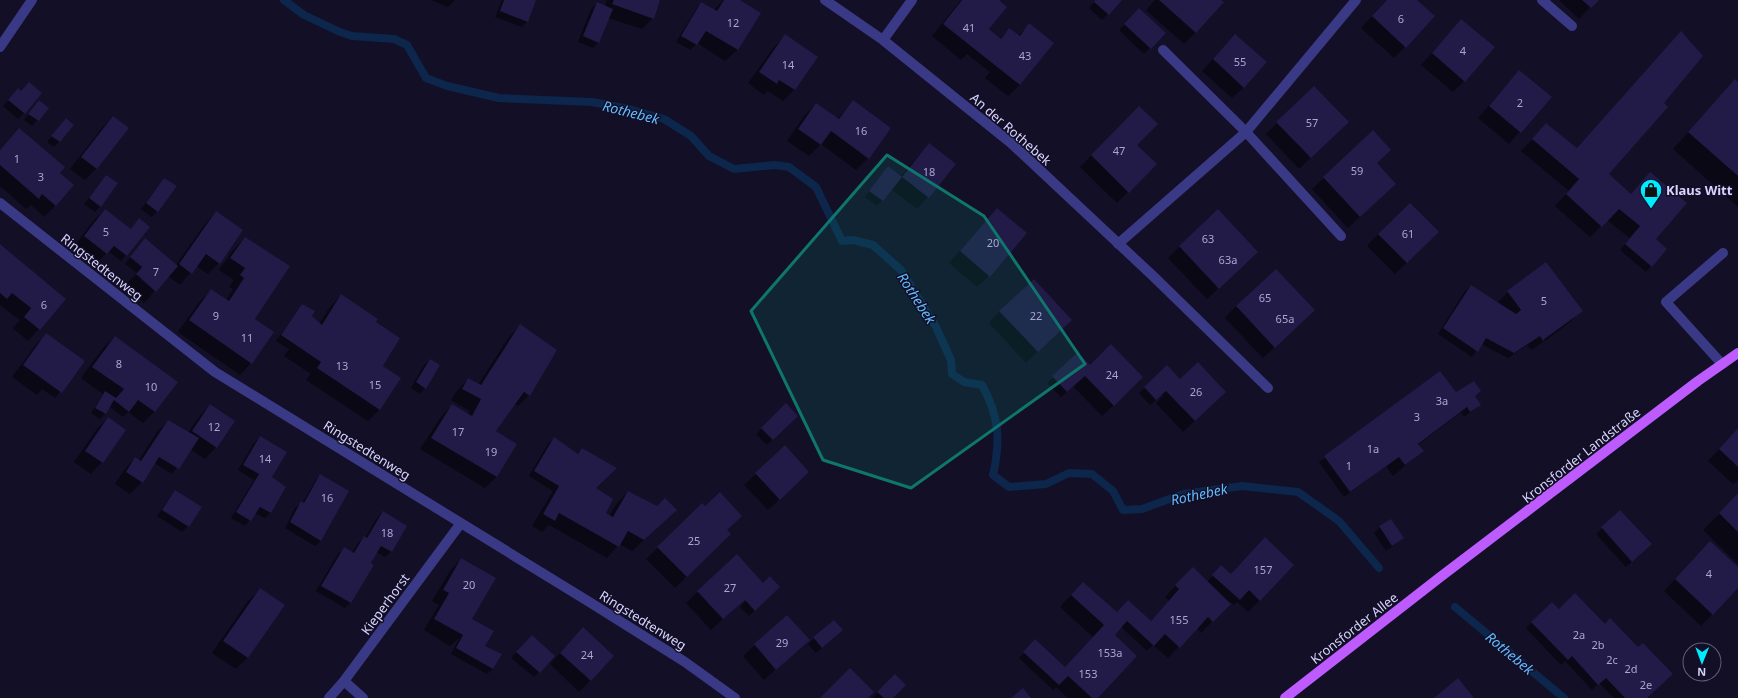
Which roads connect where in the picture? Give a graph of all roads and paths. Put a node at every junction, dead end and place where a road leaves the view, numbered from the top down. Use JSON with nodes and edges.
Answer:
{"nodes":[{"id":1,"x":32,"y":0,"type":"edge"},
{"id":2,"x":825,"y":0,"type":"edge"},
{"id":3,"x":912,"y":0,"type":"edge"},
{"id":4,"x":1356,"y":0,"type":"edge"},
{"id":5,"x":1542,"y":0,"type":"edge"},
{"id":6,"x":1572,"y":26,"type":"dead end"},
{"id":7,"x":882,"y":40,"type":"junction"},
{"id":8,"x":0,"y":48,"type":"edge"},
{"id":9,"x":1163,"y":50,"type":"dead end"},
{"id":10,"x":1246,"y":132,"type":"junction"},
{"id":11,"x":0,"y":203,"type":"edge"},
{"id":12,"x":1341,"y":236,"type":"dead end"},
{"id":13,"x":1118,"y":244,"type":"junction"},
{"id":14,"x":1723,"y":253,"type":"dead end"},
{"id":15,"x":1738,"y":353,"type":"edge"},
{"id":16,"x":1722,"y":364,"type":"junction"},
{"id":17,"x":1268,"y":388,"type":"dead end"},
{"id":18,"x":461,"y":523,"type":"junction"},
{"id":19,"x":1440,"y":578,"type":"joint"},
{"id":20,"x":344,"y":681,"type":"junction"},
{"id":21,"x":329,"y":698,"type":"edge"},
{"id":22,"x":363,"y":698,"type":"edge"},
{"id":23,"x":735,"y":698,"type":"edge"},
{"id":24,"x":1285,"y":698,"type":"edge"}],
"edges":[{"from":1,"to":8,"type":"street"},
{"from":2,"to":7,"type":"street","name":"An der Rothebek"},
{"from":3,"to":7,"type":"street"},
{"from":4,"to":10,"type":"street"},
{"from":5,"to":6,"type":"street"},
{"from":7,"to":13,"type":"street","name":"An der Rothebek"},
{"from":9,"to":10,"type":"street"},
{"from":10,"to":12,"type":"street"},
{"from":10,"to":13,"type":"street"},
{"from":11,"to":18,"type":"street","name":"Ringstedtenweg"},
{"from":13,"to":17,"type":"street","name":"An der Rothebek"},
{"from":14,"to":16,"type":"street"},
{"from":15,"to":16,"type":"main road","name":"Kronsforder Landstraße"},
{"from":16,"to":19,"type":"main road","name":"Kronsforder Landstraße"},
{"from":18,"to":20,"type":"street","name":"Kieperhorst"},
{"from":18,"to":23,"type":"street","name":"Ringstedtenweg"},
{"from":19,"to":24,"type":"main road","name":"Kronsforder Allee"},
{"from":20,"to":21,"type":"street","name":"Kieperhorst"},
{"from":20,"to":22,"type":"street"}]}
